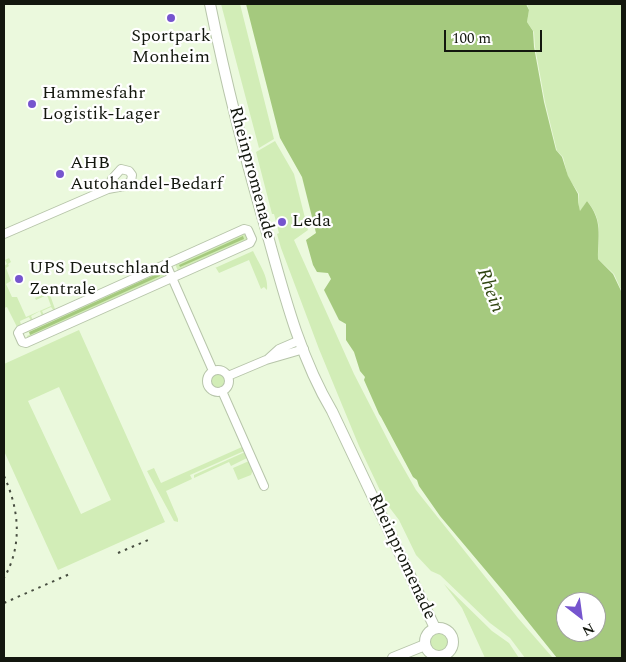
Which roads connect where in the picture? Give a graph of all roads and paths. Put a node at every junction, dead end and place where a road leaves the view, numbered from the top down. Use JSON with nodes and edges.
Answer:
{"nodes":[{"id":1,"x":210,"y":4,"type":"edge"},
{"id":2,"x":108,"y":189,"type":"dead end"},
{"id":3,"x":4,"y":234,"type":"edge"},
{"id":4,"x":166,"y":264,"type":"junction"},
{"id":5,"x":172,"y":278,"type":"junction"},
{"id":6,"x":302,"y":344,"type":"junction"},
{"id":7,"x":213,"y":371,"type":"junction"},
{"id":8,"x":228,"y":376,"type":"junction"},
{"id":9,"x":222,"y":391,"type":"junction"},
{"id":10,"x":264,"y":486,"type":"dead end"},
{"id":11,"x":435,"y":628,"type":"junction"},
{"id":12,"x":425,"y":645,"type":"junction"},
{"id":13,"x":448,"y":656,"type":"edge"},
{"id":14,"x":393,"y":658,"type":"edge"}],
"edges":[{"from":1,"to":6,"type":"street","name":"Rheinpromenade"},
{"from":2,"to":3,"type":"street"},
{"from":4,"to":5,"type":"street"},
{"from":4,"to":5,"type":"street","name":"Rheinpromenade"},
{"from":4,"to":5,"type":"street","name":"Rheinpromenade"},
{"from":5,"to":7,"type":"street"},
{"from":6,"to":8,"type":"street"},
{"from":6,"to":11,"type":"street","name":"Rheinpromenade"},
{"from":7,"to":8,"type":"street"},
{"from":7,"to":9,"type":"street"},
{"from":8,"to":9,"type":"street"},
{"from":9,"to":10,"type":"street"},
{"from":11,"to":12,"type":"street"},
{"from":11,"to":13,"type":"street"},
{"from":12,"to":13,"type":"street"},
{"from":12,"to":14,"type":"street"}]}
